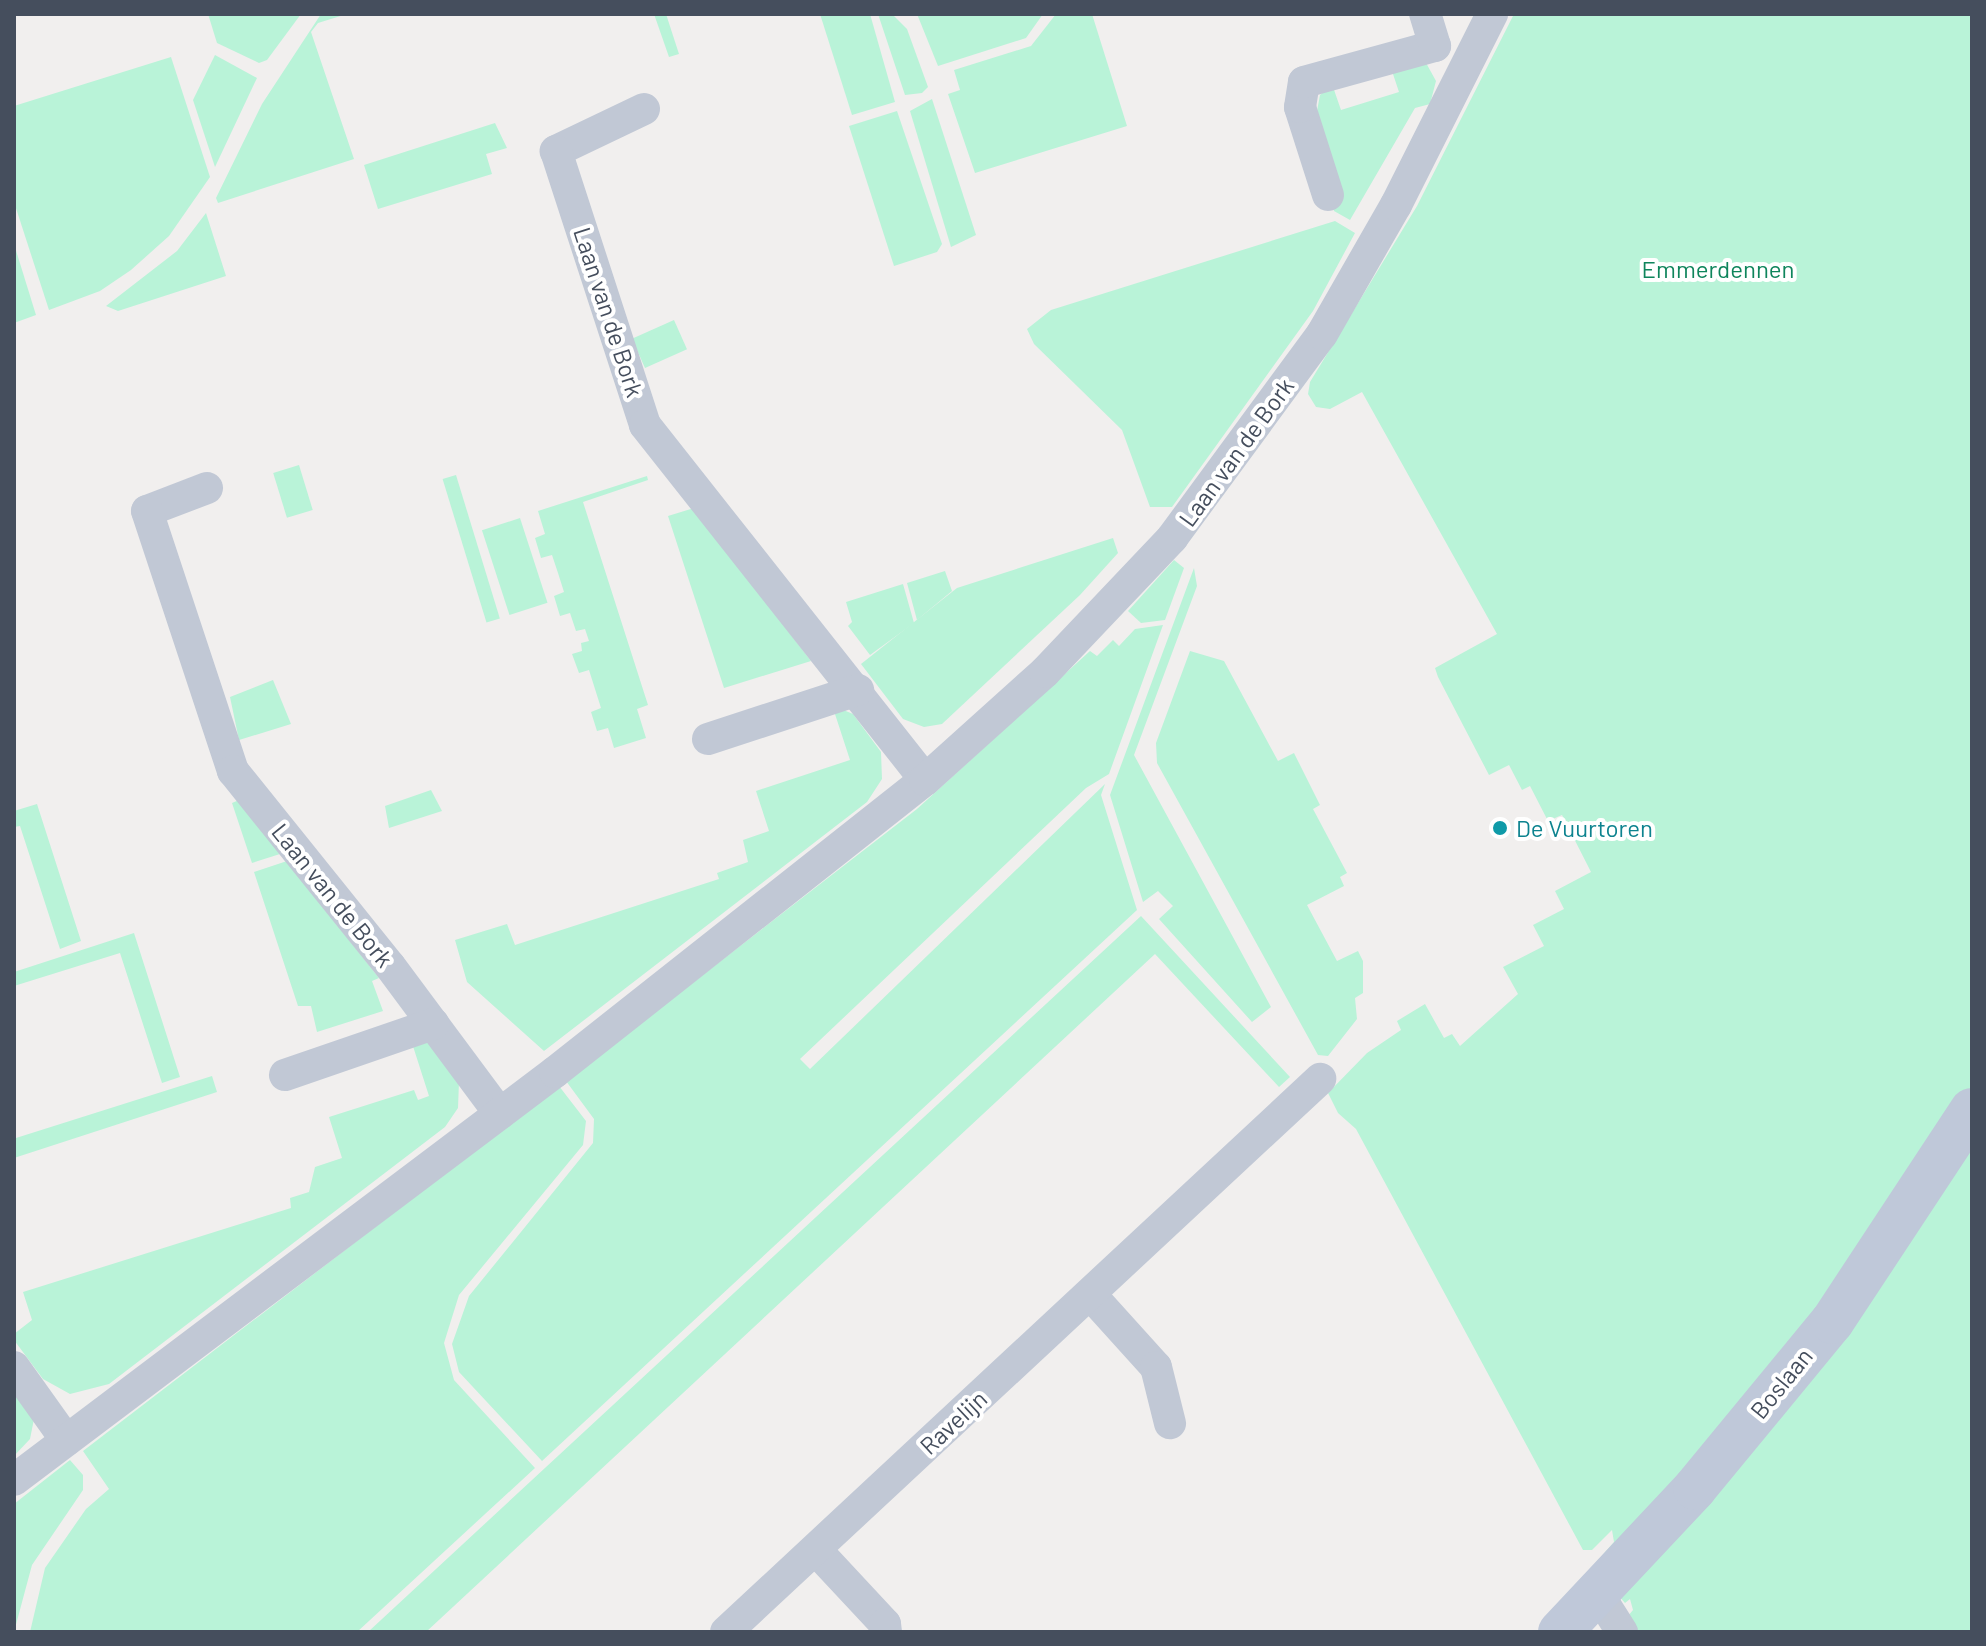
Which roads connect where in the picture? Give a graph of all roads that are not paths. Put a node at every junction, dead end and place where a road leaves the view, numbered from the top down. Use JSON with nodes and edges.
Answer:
{"nodes":[{"id":1,"x":1425,"y":14,"type":"edge"},
{"id":2,"x":1492,"y":14,"type":"edge"},
{"id":3,"x":1435,"y":46,"type":"junction"},
{"id":4,"x":1467,"y":64,"type":"junction"},
{"id":5,"x":644,"y":109,"type":"dead end"},
{"id":6,"x":1328,"y":195,"type":"dead end"},
{"id":7,"x":207,"y":488,"type":"dead end"},
{"id":8,"x":858,"y":690,"type":"junction"},
{"id":9,"x":708,"y":739,"type":"dead end"},
{"id":10,"x":925,"y":780,"type":"junction"},
{"id":11,"x":433,"y":1024,"type":"junction"},
{"id":12,"x":285,"y":1075,"type":"dead end"},
{"id":13,"x":1320,"y":1079,"type":"dead end"},
{"id":14,"x":1972,"y":1110,"type":"edge"},
{"id":15,"x":500,"y":1114,"type":"junction"},
{"id":16,"x":1090,"y":1294,"type":"junction"},
{"id":17,"x":14,"y":1367,"type":"edge"},
{"id":18,"x":1170,"y":1423,"type":"dead end"},
{"id":19,"x":66,"y":1440,"type":"junction"},
{"id":20,"x":14,"y":1480,"type":"edge"},
{"id":21,"x":816,"y":1550,"type":"junction"},
{"id":22,"x":1598,"y":1594,"type":"junction"},
{"id":23,"x":726,"y":1632,"type":"edge"},
{"id":24,"x":886,"y":1632,"type":"edge"},
{"id":25,"x":1560,"y":1632,"type":"edge"},
{"id":26,"x":1622,"y":1632,"type":"edge"}],
"edges":[{"from":1,"to":3,"type":"street"},
{"from":2,"to":4,"type":"street","name":"Laan van de Bork"},
{"from":3,"to":4,"type":"street"},
{"from":3,"to":6,"type":"street"},
{"from":4,"to":10,"type":"street","name":"Laan van de Bork"},
{"from":5,"to":8,"type":"street","name":"Laan van de Bork"},
{"from":7,"to":11,"type":"street","name":"Laan van de Bork"},
{"from":8,"to":9,"type":"street"},
{"from":8,"to":10,"type":"street","name":"Laan van de Bork"},
{"from":10,"to":15,"type":"street","name":"Laan van de Bork"},
{"from":11,"to":12,"type":"street"},
{"from":11,"to":15,"type":"street","name":"Laan van de Bork"},
{"from":13,"to":16,"type":"street","name":"Ravelijn"},
{"from":14,"to":22,"type":"main road","name":"Boslaan"},
{"from":15,"to":19,"type":"street","name":"Laan van de Bork"},
{"from":16,"to":18,"type":"street"},
{"from":16,"to":21,"type":"street","name":"Ravelijn"},
{"from":17,"to":19,"type":"street"},
{"from":19,"to":20,"type":"street","name":"Laan van de Bork"},
{"from":21,"to":23,"type":"street","name":"Ravelijn"},
{"from":21,"to":24,"type":"street"},
{"from":22,"to":25,"type":"main road","name":"Boslaan"},
{"from":22,"to":26,"type":"street"}]}
